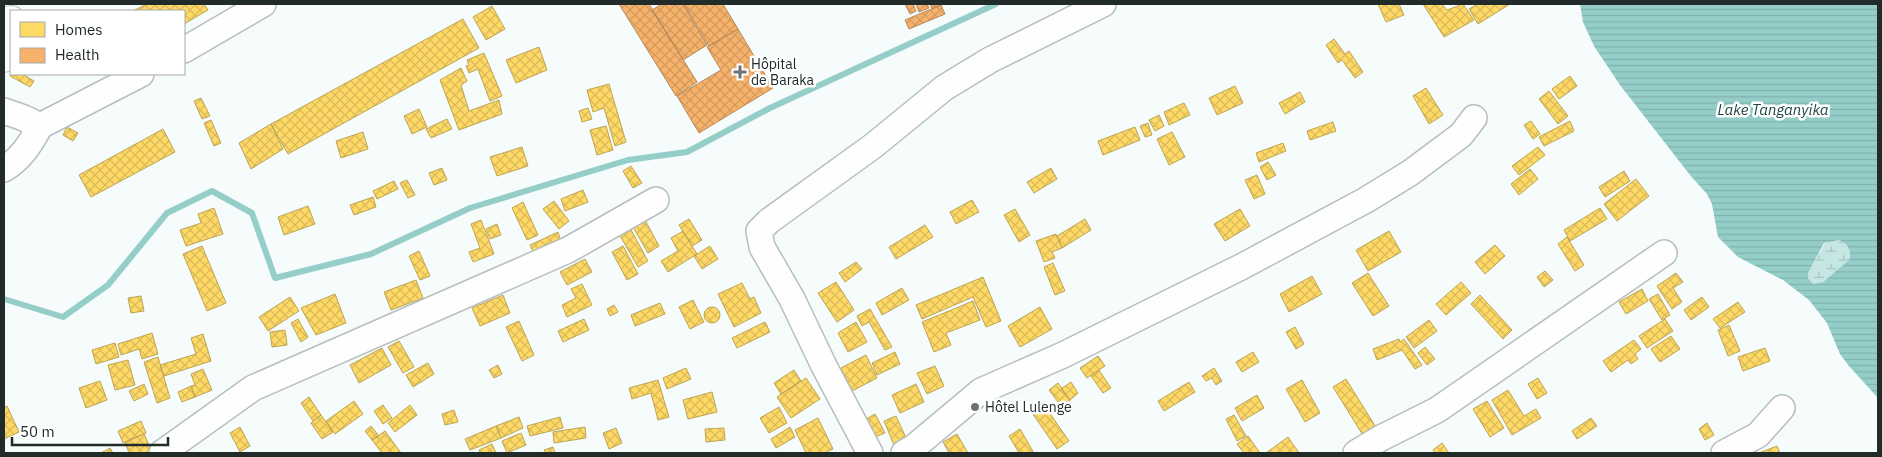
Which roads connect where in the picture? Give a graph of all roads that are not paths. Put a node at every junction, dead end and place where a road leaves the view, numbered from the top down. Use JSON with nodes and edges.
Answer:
{"nodes":[{"id":1,"x":263,"y":4,"type":"edge"},
{"id":2,"x":1103,"y":4,"type":"edge"},
{"id":3,"x":10,"y":25,"type":"edge"},
{"id":4,"x":185,"y":49,"type":"edge"},
{"id":5,"x":4,"y":58,"type":"edge"},
{"id":6,"x":139,"y":75,"type":"edge"},
{"id":7,"x":4,"y":111,"type":"edge"},
{"id":8,"x":1474,"y":118,"type":"dead end"},
{"id":9,"x":40,"y":126,"type":"junction"},
{"id":10,"x":4,"y":169,"type":"edge"},
{"id":11,"x":656,"y":200,"type":"dead end"},
{"id":12,"x":1664,"y":254,"type":"dead end"},
{"id":13,"x":1782,"y":408,"type":"dead end"},
{"id":14,"x":162,"y":453,"type":"edge"},
{"id":15,"x":870,"y":453,"type":"edge"},
{"id":16,"x":904,"y":453,"type":"edge"},
{"id":17,"x":1356,"y":453,"type":"edge"},
{"id":18,"x":1724,"y":453,"type":"edge"}],
"edges":[{"from":1,"to":4,"type":"street"},
{"from":2,"to":15,"type":"street"},
{"from":3,"to":5,"type":"street"},
{"from":6,"to":9,"type":"street"},
{"from":7,"to":9,"type":"street"},
{"from":8,"to":16,"type":"street"},
{"from":9,"to":10,"type":"street"},
{"from":11,"to":14,"type":"street"},
{"from":12,"to":17,"type":"street"},
{"from":13,"to":18,"type":"street"}]}
